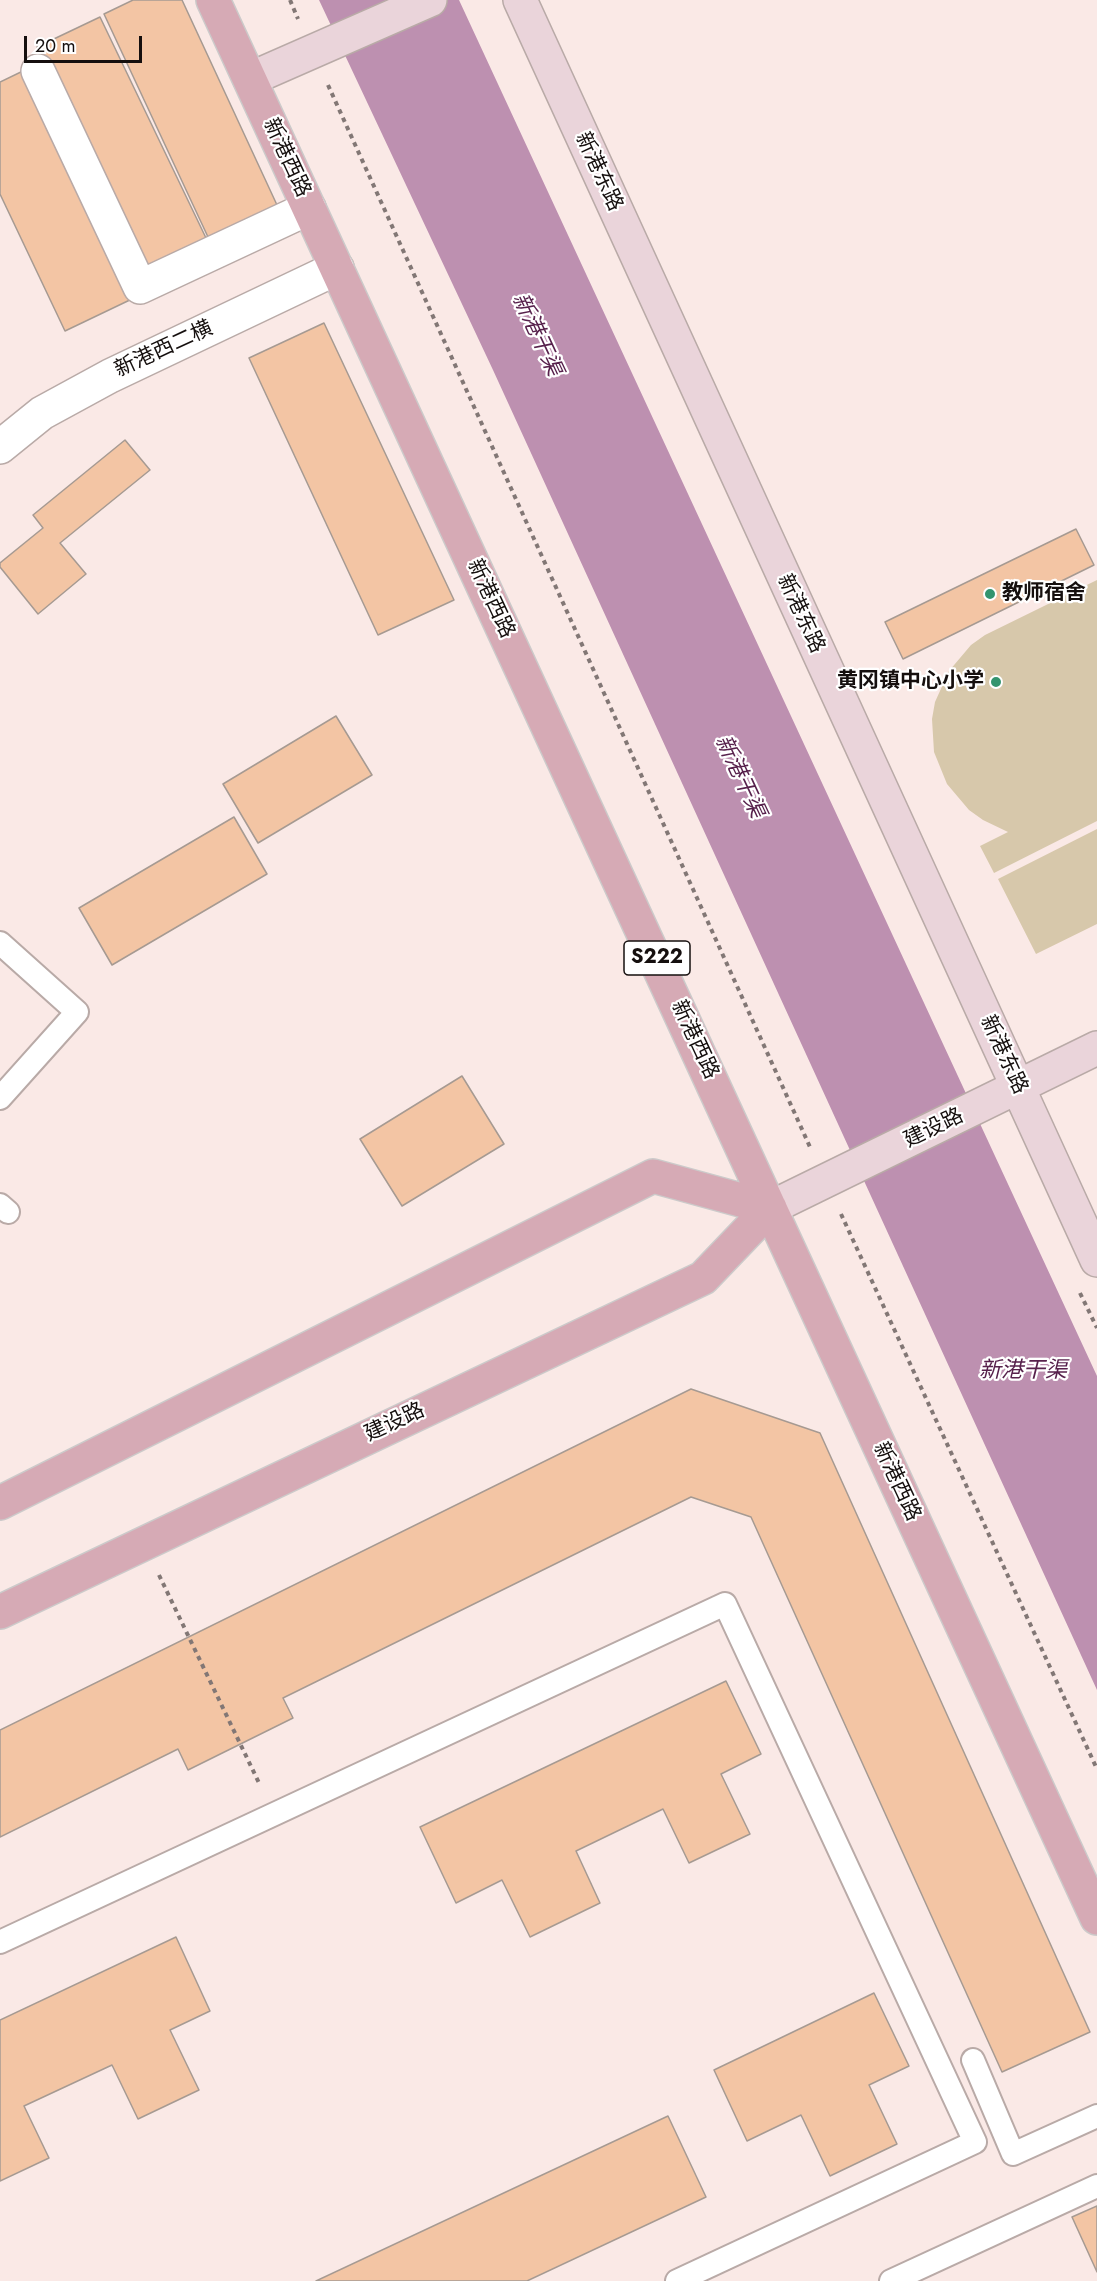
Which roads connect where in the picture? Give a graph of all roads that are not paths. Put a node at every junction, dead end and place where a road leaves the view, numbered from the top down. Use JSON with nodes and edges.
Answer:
{"nodes":[{"id":1,"x":213,"y":0,"type":"edge"},
{"id":2,"x":430,"y":0,"type":"edge"},
{"id":3,"x":520,"y":0,"type":"edge"},
{"id":4,"x":38,"y":71,"type":"dead end"},
{"id":5,"x":250,"y":79,"type":"junction"},
{"id":6,"x":309,"y":208,"type":"junction"},
{"id":7,"x":337,"y":268,"type":"junction"},
{"id":8,"x":0,"y":447,"type":"edge"},
{"id":9,"x":0,"y":943,"type":"edge"},
{"id":10,"x":1097,"y":1048,"type":"edge"},
{"id":11,"x":1017,"y":1087,"type":"junction"},
{"id":12,"x":0,"y":1098,"type":"edge"},
{"id":13,"x":770,"y":1208,"type":"junction"},
{"id":14,"x":1097,"y":1260,"type":"edge"},
{"id":15,"x":0,"y":1503,"type":"edge"},
{"id":16,"x":0,"y":1612,"type":"edge"},
{"id":17,"x":1097,"y":1918,"type":"edge"},
{"id":18,"x":0,"y":1942,"type":"edge"},
{"id":19,"x":973,"y":2060,"type":"dead end"},
{"id":20,"x":1097,"y":2116,"type":"edge"},
{"id":21,"x":975,"y":2142,"type":"junction"},
{"id":22,"x":1013,"y":2154,"type":"junction"},
{"id":23,"x":1097,"y":2186,"type":"edge"},
{"id":24,"x":677,"y":2281,"type":"edge"},
{"id":25,"x":891,"y":2281,"type":"edge"}],
"edges":[{"from":1,"to":5,"type":"main road","name":"新港西路","number":"S222"},
{"from":2,"to":5,"type":"main road"},
{"from":3,"to":11,"type":"main road","name":"新港东路"},
{"from":4,"to":6,"type":"street"},
{"from":5,"to":6,"type":"main road","name":"新港西路","number":"S222"},
{"from":6,"to":7,"type":"main road","name":"新港西路","number":"S222"},
{"from":7,"to":8,"type":"street","name":"新港西二横"},
{"from":7,"to":13,"type":"main road","name":"新港西路","number":"S222"},
{"from":9,"to":12,"type":"lane"},
{"from":10,"to":11,"type":"main road","name":"建设路"},
{"from":11,"to":13,"type":"main road","name":"建设路"},
{"from":11,"to":14,"type":"main road","name":"新港东路"},
{"from":13,"to":15,"type":"main road"},
{"from":13,"to":16,"type":"main road","name":"建设路"},
{"from":13,"to":17,"type":"main road","name":"新港西路","number":"S222"},
{"from":18,"to":21,"type":"lane"},
{"from":19,"to":22,"type":"lane"},
{"from":20,"to":22,"type":"lane"},
{"from":21,"to":22,"type":"lane"},
{"from":21,"to":24,"type":"lane"},
{"from":23,"to":25,"type":"lane"}]}
